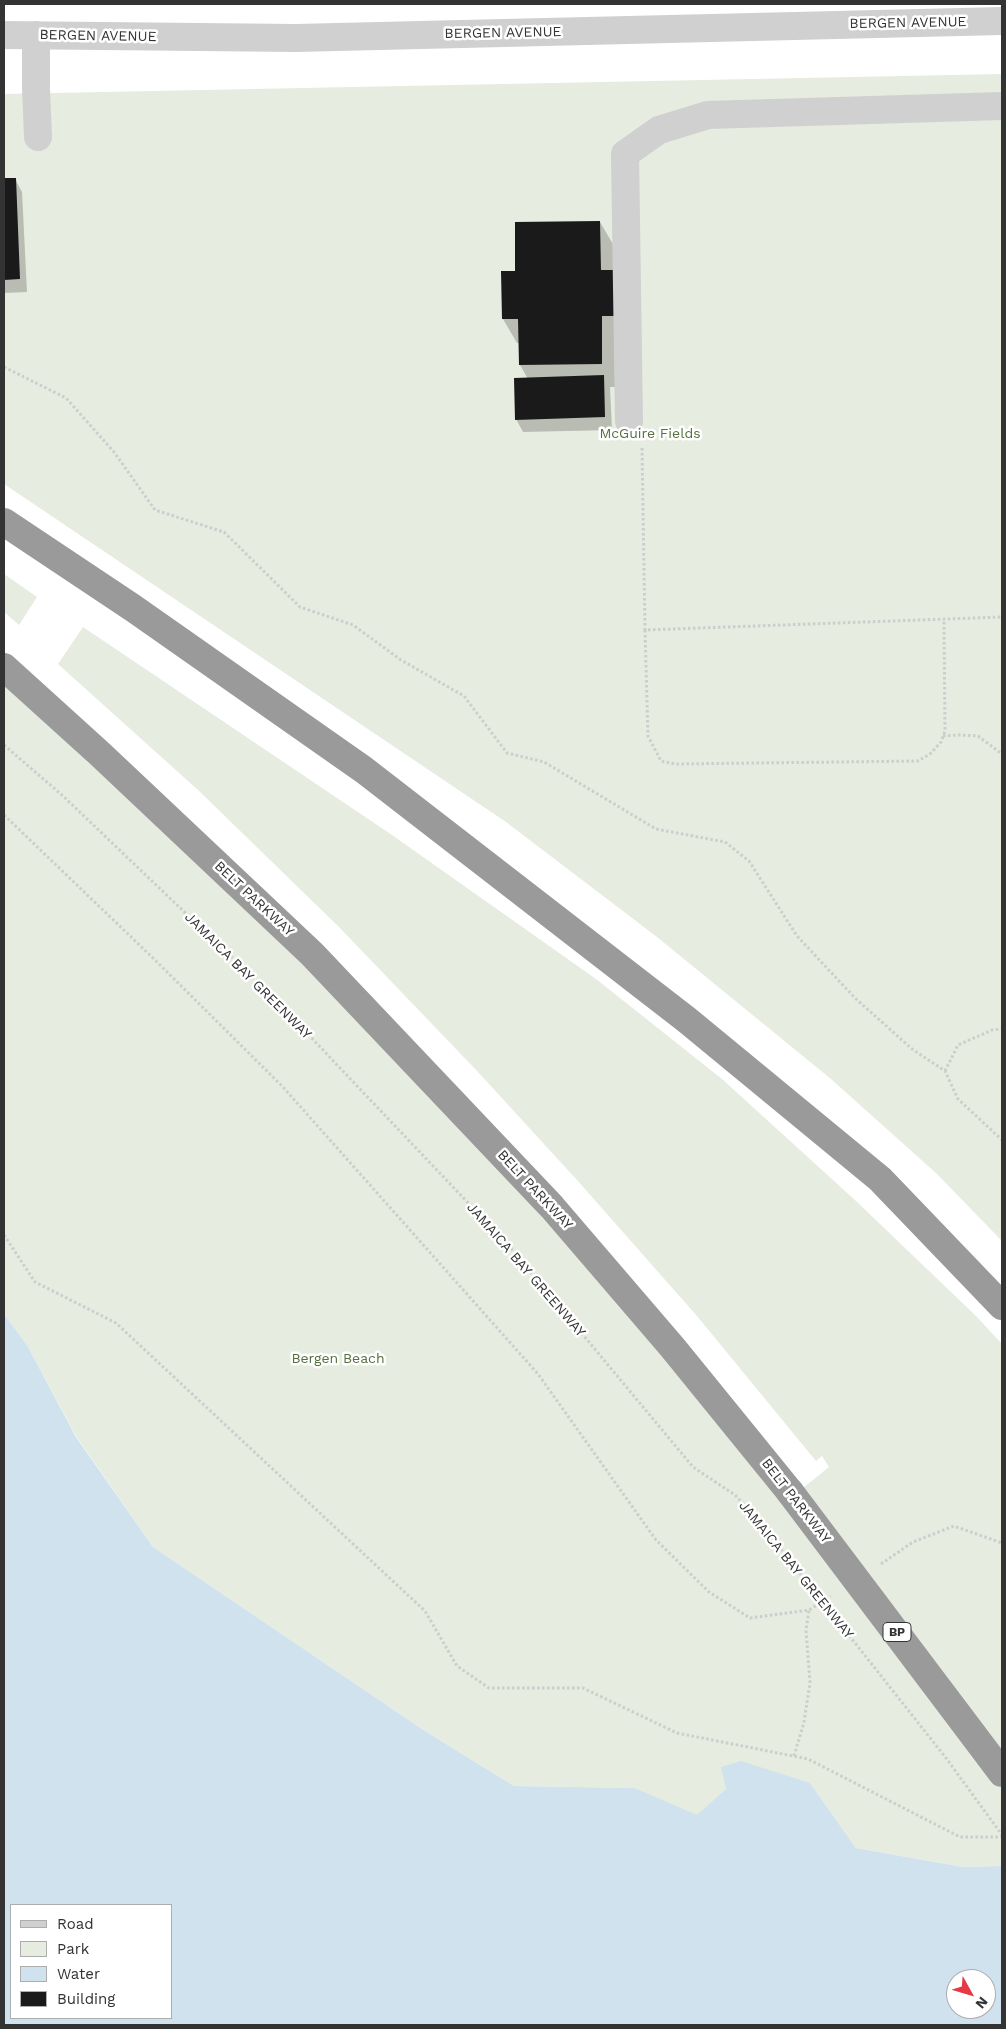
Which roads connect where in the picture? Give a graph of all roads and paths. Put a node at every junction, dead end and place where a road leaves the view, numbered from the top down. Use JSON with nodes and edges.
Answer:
{"nodes":[{"id":1,"x":1002,"y":21,"type":"edge"},
{"id":2,"x":4,"y":34,"type":"edge"},
{"id":3,"x":36,"y":35,"type":"junction"},
{"id":4,"x":1002,"y":106,"type":"edge"},
{"id":5,"x":38,"y":137,"type":"dead end"},
{"id":6,"x":4,"y":367,"type":"edge"},
{"id":7,"x":629,"y":421,"type":"joint"},
{"id":8,"x":4,"y":522,"type":"edge"},
{"id":9,"x":1002,"y":617,"type":"edge"},
{"id":10,"x":944,"y":620,"type":"junction"},
{"id":11,"x":645,"y":630,"type":"junction"},
{"id":12,"x":4,"y":667,"type":"edge"},
{"id":13,"x":943,"y":736,"type":"junction"},
{"id":14,"x":4,"y":745,"type":"edge"},
{"id":15,"x":1002,"y":754,"type":"edge"},
{"id":16,"x":4,"y":814,"type":"edge"},
{"id":17,"x":1002,"y":1029,"type":"edge"},
{"id":18,"x":945,"y":1071,"type":"junction"},
{"id":19,"x":1002,"y":1140,"type":"edge"},
{"id":20,"x":4,"y":1235,"type":"edge"},
{"id":21,"x":1002,"y":1306,"type":"edge"},
{"id":22,"x":1002,"y":1543,"type":"edge"},
{"id":23,"x":873,"y":1568,"type":"dead end"},
{"id":24,"x":833,"y":1595,"type":"dead end"},
{"id":25,"x":809,"y":1610,"type":"junction"},
{"id":26,"x":794,"y":1756,"type":"junction"},
{"id":27,"x":1002,"y":1773,"type":"edge"},
{"id":28,"x":1002,"y":1836,"type":"edge"}],
"edges":[{"from":1,"to":3,"type":"street","name":"BERGEN AVENUE"},
{"from":2,"to":3,"type":"street","name":"BERGEN AVENUE"},
{"from":3,"to":5,"type":"street"},
{"from":4,"to":7,"type":"street"},
{"from":6,"to":18,"type":"path"},
{"from":7,"to":11,"type":"path"},
{"from":8,"to":21,"type":"highway"},
{"from":9,"to":10,"type":"path"},
{"from":10,"to":11,"type":"path"},
{"from":10,"to":13,"type":"path"},
{"from":11,"to":13,"type":"path"},
{"from":12,"to":27,"type":"highway","name":"BELT PARKWAY","number":"BP","bridge":true},
{"from":13,"to":15,"type":"path"},
{"from":14,"to":28,"type":"path","name":"JAMAICA BAY GREENWAY","bridge":true},
{"from":16,"to":25,"type":"path"},
{"from":17,"to":18,"type":"path"},
{"from":18,"to":19,"type":"path"},
{"from":20,"to":26,"type":"path"},
{"from":22,"to":23,"type":"path"},
{"from":24,"to":25,"type":"path"},
{"from":25,"to":26,"type":"path"},
{"from":26,"to":28,"type":"path"}]}
